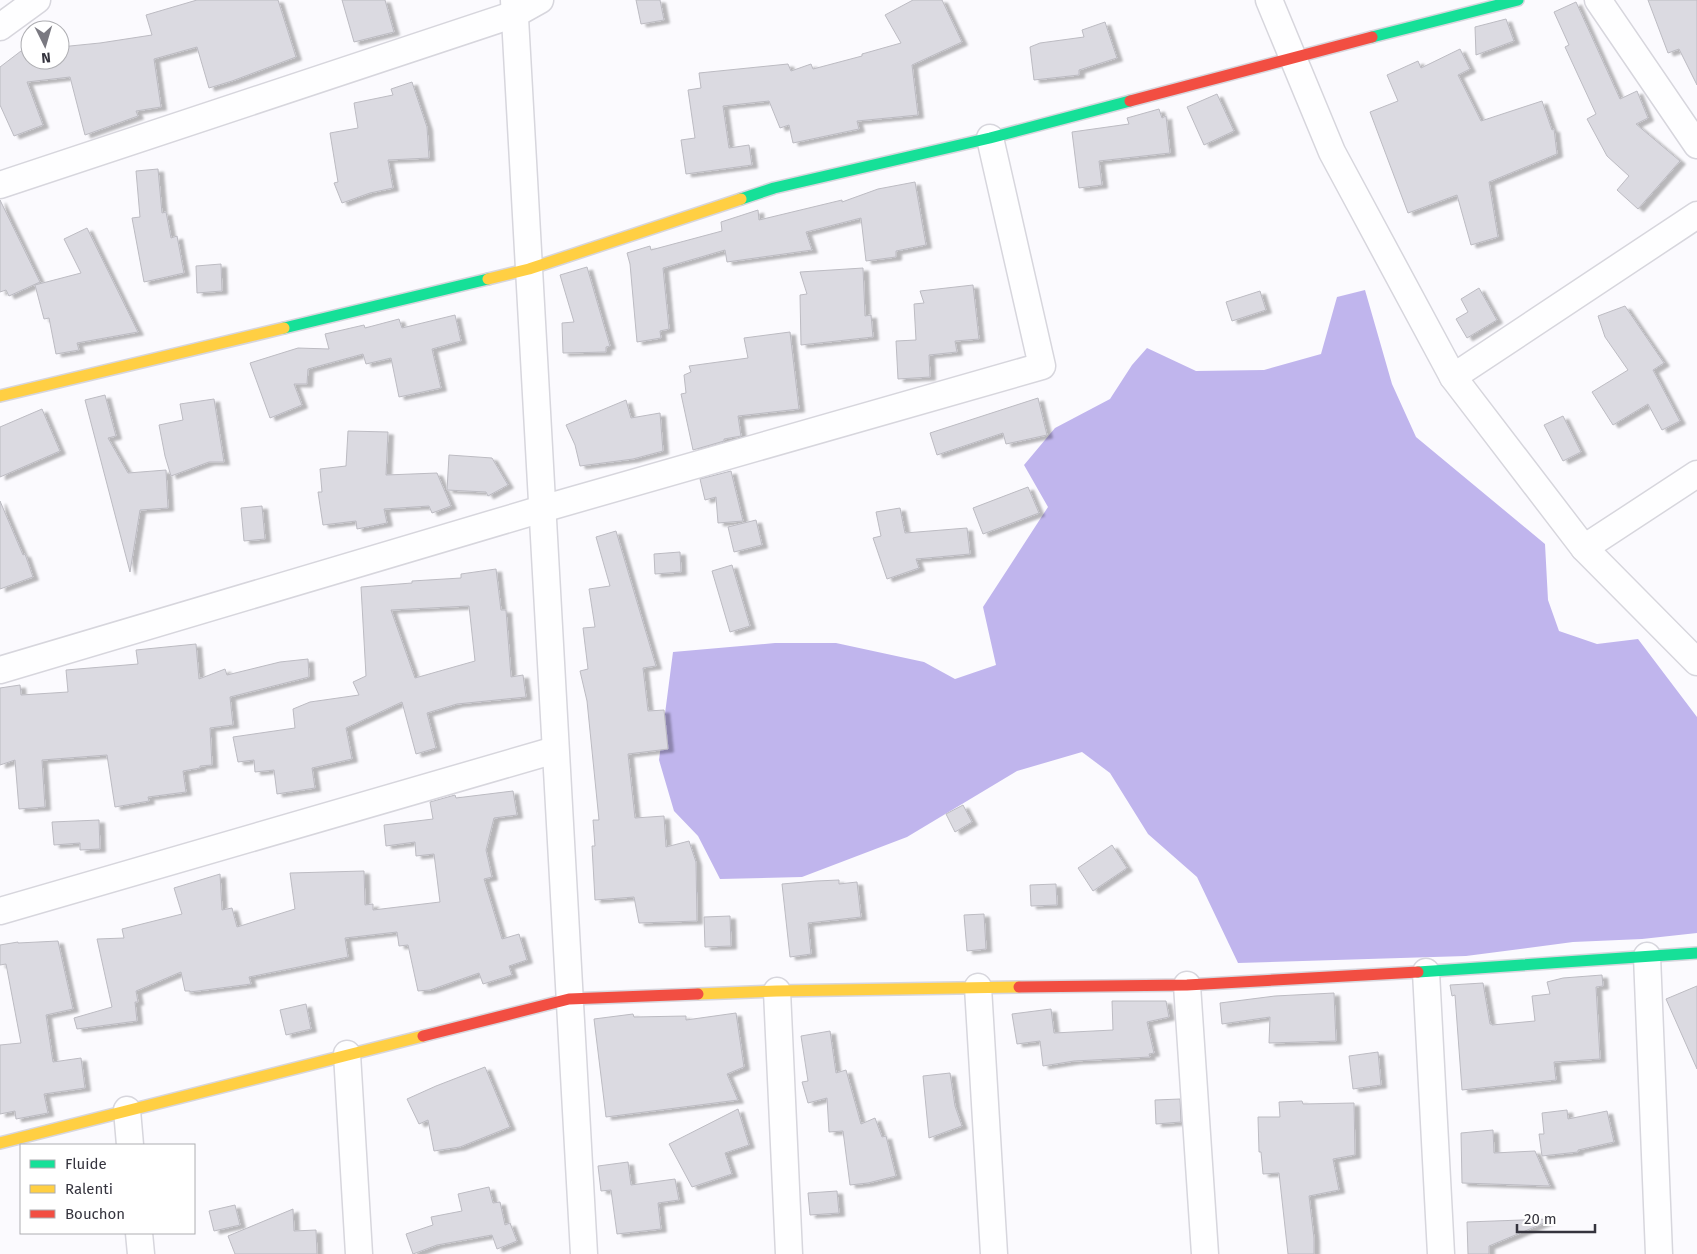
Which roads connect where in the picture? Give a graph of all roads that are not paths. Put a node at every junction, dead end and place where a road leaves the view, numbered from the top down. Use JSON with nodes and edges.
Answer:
{"nodes":[{"id":1,"x":37,"y":0,"type":"edge"},
{"id":2,"x":540,"y":0,"type":"edge"},
{"id":3,"x":1269,"y":0,"type":"edge"},
{"id":4,"x":1518,"y":0,"type":"edge"},
{"id":5,"x":1598,"y":0,"type":"edge"},
{"id":6,"x":514,"y":7,"type":"edge"},
{"id":7,"x":0,"y":27,"type":"edge"},
{"id":8,"x":1294,"y":57,"type":"junction"},
{"id":9,"x":990,"y":138,"type":"junction"},
{"id":10,"x":1697,"y":145,"type":"edge"},
{"id":11,"x":0,"y":185,"type":"edge"},
{"id":12,"x":1697,"y":216,"type":"edge"},
{"id":13,"x":529,"y":269,"type":"junction"},
{"id":14,"x":1453,"y":377,"type":"junction"},
{"id":15,"x":0,"y":396,"type":"edge"},
{"id":16,"x":1697,"y":474,"type":"edge"},
{"id":17,"x":542,"y":509,"type":"junction"},
{"id":18,"x":1584,"y":548,"type":"junction"},
{"id":19,"x":1697,"y":662,"type":"edge"},
{"id":20,"x":0,"y":670,"type":"edge"},
{"id":21,"x":556,"y":750,"type":"junction"},
{"id":22,"x":0,"y":911,"type":"edge"},
{"id":23,"x":1697,"y":953,"type":"edge"},
{"id":24,"x":1646,"y":956,"type":"junction"},
{"id":25,"x":1426,"y":972,"type":"junction"},
{"id":26,"x":1188,"y":985,"type":"junction"},
{"id":27,"x":978,"y":987,"type":"junction"},
{"id":28,"x":777,"y":991,"type":"junction"},
{"id":29,"x":569,"y":999,"type":"junction"},
{"id":30,"x":347,"y":1054,"type":"junction"},
{"id":31,"x":127,"y":1110,"type":"junction"},
{"id":32,"x":0,"y":1143,"type":"edge"},
{"id":33,"x":130,"y":1144,"type":"edge"},
{"id":34,"x":139,"y":1234,"type":"edge"},
{"id":35,"x":141,"y":1254,"type":"edge"},
{"id":36,"x":359,"y":1254,"type":"edge"},
{"id":37,"x":584,"y":1254,"type":"edge"},
{"id":38,"x":789,"y":1254,"type":"edge"},
{"id":39,"x":994,"y":1254,"type":"edge"},
{"id":40,"x":1205,"y":1254,"type":"edge"},
{"id":41,"x":1441,"y":1254,"type":"edge"},
{"id":42,"x":1659,"y":1254,"type":"edge"}],
"edges":[{"from":1,"to":7,"type":"street"},
{"from":2,"to":6,"type":"street"},
{"from":3,"to":8,"type":"street"},
{"from":4,"to":8,"type":"street"},
{"from":5,"to":10,"type":"street"},
{"from":6,"to":11,"type":"street"},
{"from":6,"to":13,"type":"street"},
{"from":8,"to":9,"type":"street"},
{"from":8,"to":14,"type":"street"},
{"from":9,"to":13,"type":"street"},
{"from":9,"to":17,"type":"street"},
{"from":12,"to":14,"type":"street"},
{"from":13,"to":15,"type":"street"},
{"from":13,"to":17,"type":"street"},
{"from":14,"to":18,"type":"street"},
{"from":16,"to":18,"type":"street"},
{"from":17,"to":20,"type":"street"},
{"from":17,"to":21,"type":"street"},
{"from":18,"to":19,"type":"street"},
{"from":21,"to":22,"type":"street"},
{"from":21,"to":29,"type":"street"},
{"from":23,"to":24,"type":"street"},
{"from":24,"to":25,"type":"street"},
{"from":24,"to":42,"type":"street"},
{"from":25,"to":26,"type":"street"},
{"from":25,"to":41,"type":"street"},
{"from":26,"to":27,"type":"street"},
{"from":26,"to":40,"type":"street"},
{"from":27,"to":28,"type":"street"},
{"from":27,"to":39,"type":"street"},
{"from":28,"to":29,"type":"street"},
{"from":28,"to":38,"type":"street"},
{"from":29,"to":30,"type":"street"},
{"from":29,"to":37,"type":"street"},
{"from":30,"to":31,"type":"street"},
{"from":30,"to":36,"type":"street"},
{"from":31,"to":32,"type":"street"},
{"from":31,"to":33,"type":"street"},
{"from":34,"to":35,"type":"street"}]}
